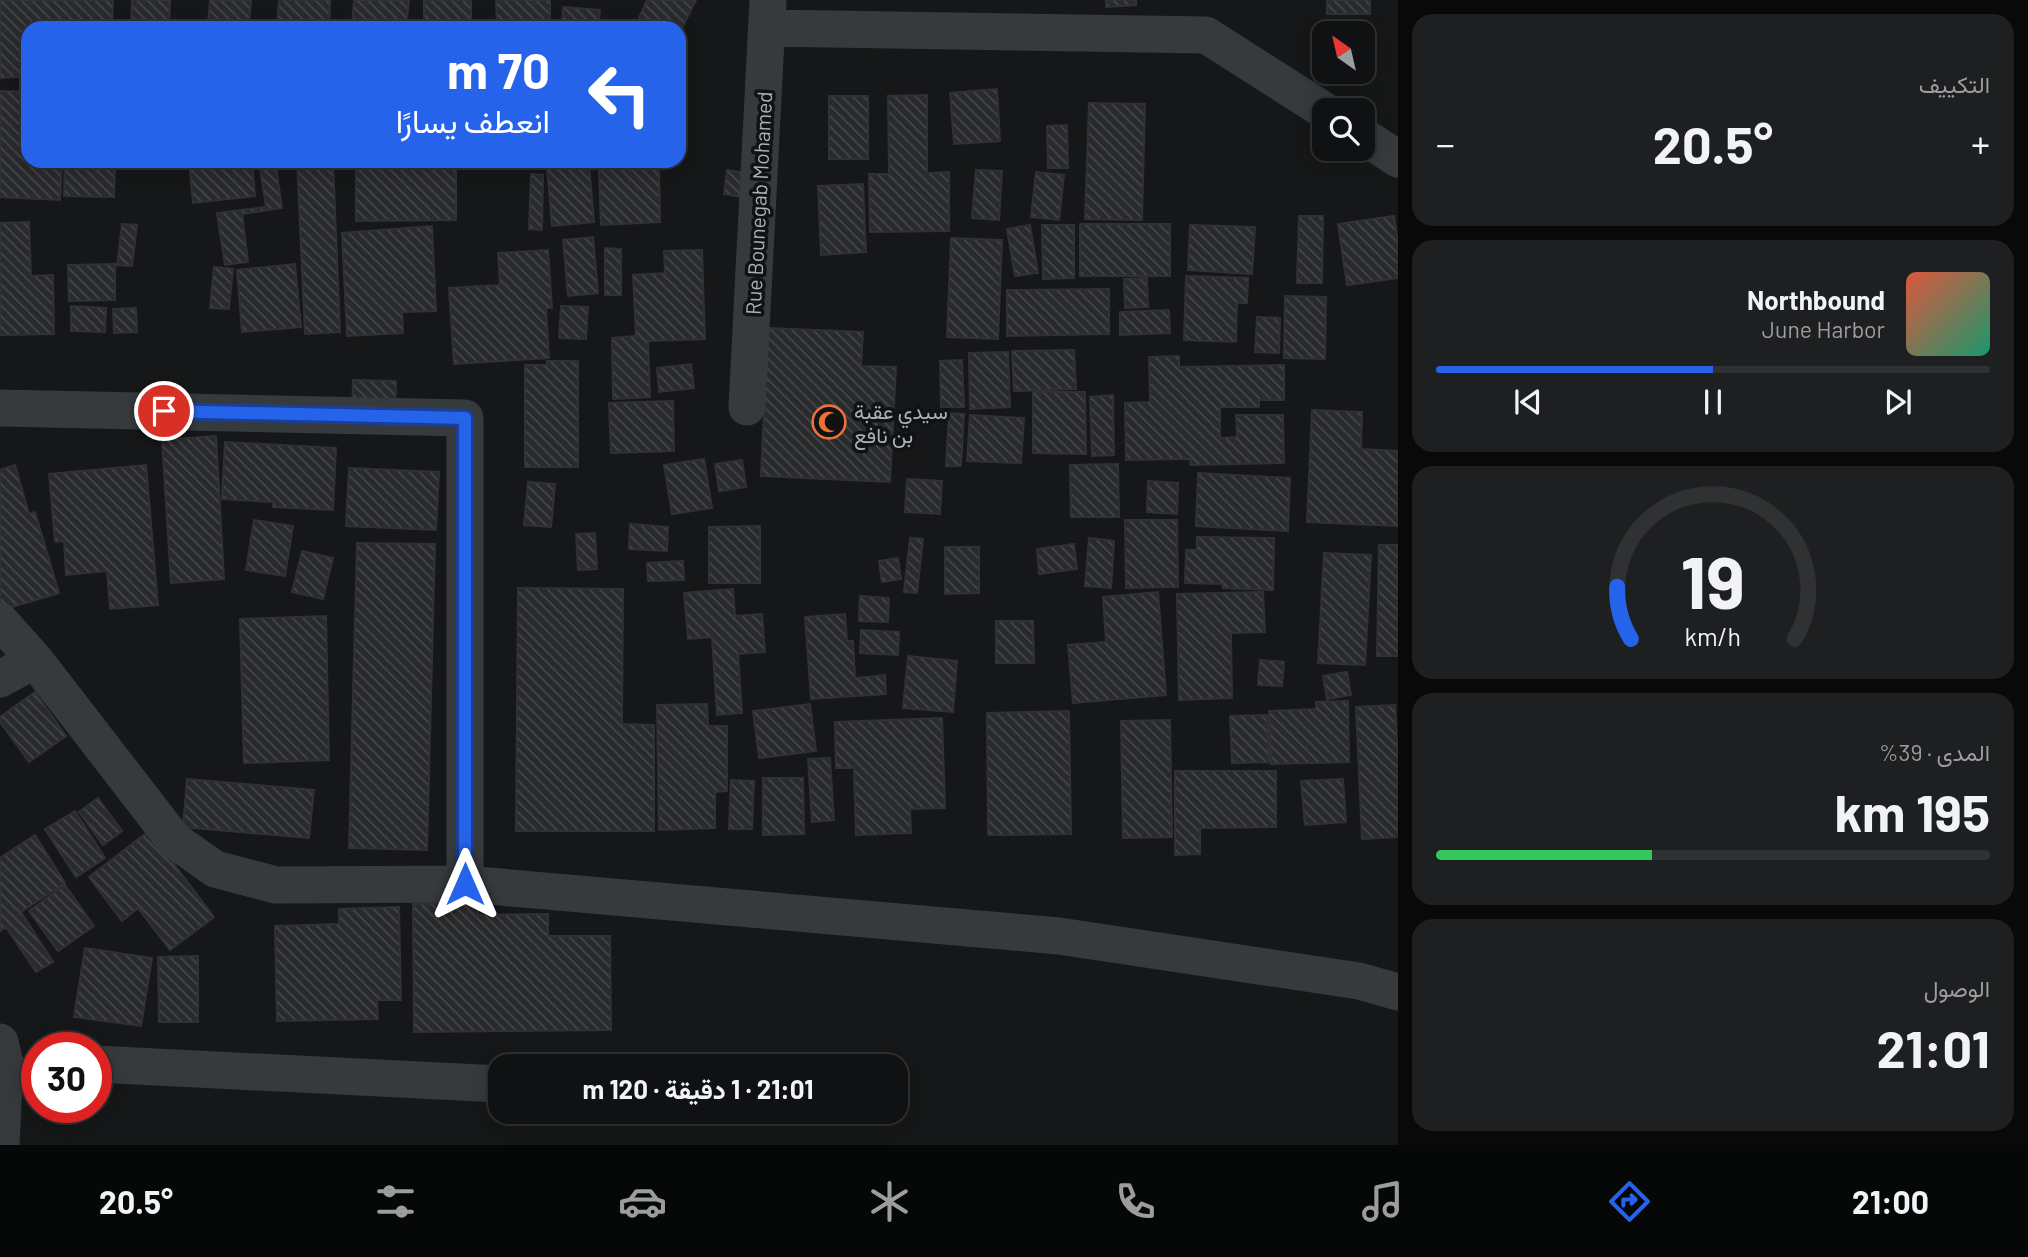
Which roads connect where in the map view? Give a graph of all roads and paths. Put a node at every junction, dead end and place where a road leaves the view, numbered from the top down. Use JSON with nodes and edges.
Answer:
{"nodes":[{"id":1,"x":767,"y":14,"type":"edge"},
{"id":2,"x":1312,"y":103,"type":"edge"},
{"id":3,"x":1375,"y":144,"type":"edge"},
{"id":4,"x":1398,"y":159,"type":"edge"},
{"id":5,"x":747,"y":407,"type":"dead end"},
{"id":6,"x":0,"y":408,"type":"edge"},
{"id":7,"x":0,"y":621,"type":"edge"},
{"id":8,"x":36,"y":660,"type":"junction"},
{"id":9,"x":0,"y":679,"type":"edge"},
{"id":10,"x":465,"y":884,"type":"junction"},
{"id":11,"x":1398,"y":992,"type":"edge"},
{"id":12,"x":14,"y":1056,"type":"edge"},
{"id":13,"x":112,"y":1065,"type":"edge"},
{"id":14,"x":488,"y":1083,"type":"edge"},
{"id":15,"x":1,"y":1145,"type":"edge"}],
"edges":[{"from":1,"to":2,"type":"street"},
{"from":1,"to":5,"type":"street","name":"Rue Bounegab Mohamed"},
{"from":3,"to":4,"type":"street"},
{"from":6,"to":10,"type":"street"},
{"from":7,"to":8,"type":"street"},
{"from":8,"to":9,"type":"street"},
{"from":8,"to":10,"type":"street"},
{"from":10,"to":11,"type":"street"},
{"from":12,"to":15,"type":"street"},
{"from":13,"to":14,"type":"street"}]}
